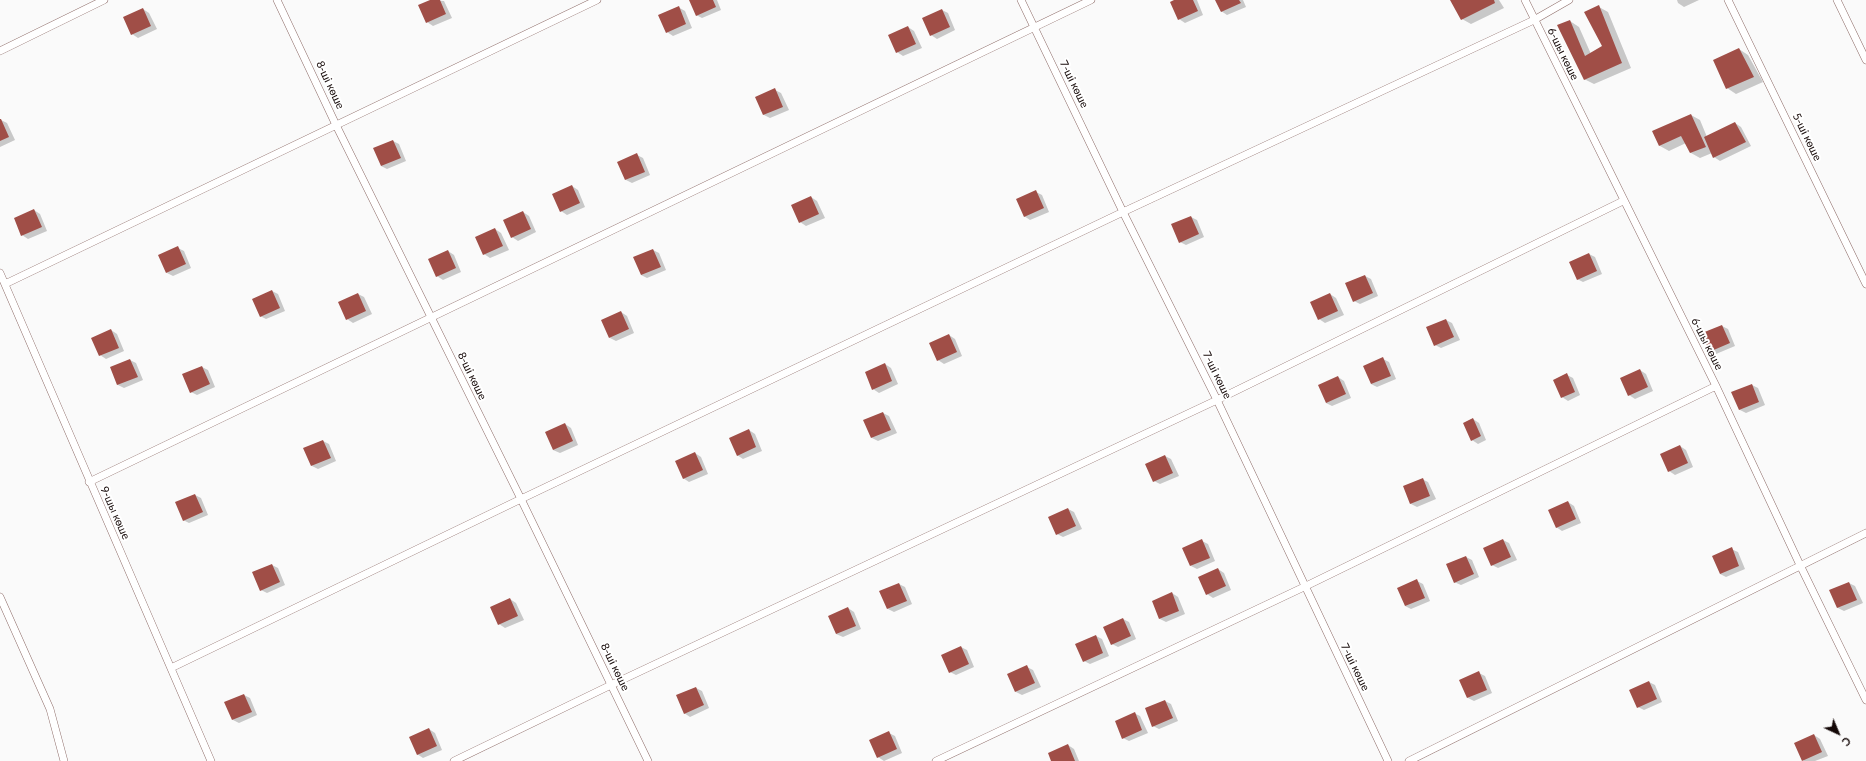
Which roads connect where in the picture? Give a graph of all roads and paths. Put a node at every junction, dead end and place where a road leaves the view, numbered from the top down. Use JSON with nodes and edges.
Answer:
{"nodes":[{"id":1,"x":104,"y":0,"type":"edge"},
{"id":2,"x":277,"y":0,"type":"edge"},
{"id":3,"x":597,"y":0,"type":"edge"},
{"id":4,"x":1021,"y":0,"type":"edge"},
{"id":5,"x":1091,"y":0,"type":"edge"},
{"id":6,"x":1525,"y":0,"type":"edge"},
{"id":7,"x":1569,"y":0,"type":"edge"},
{"id":8,"x":1728,"y":0,"type":"edge"},
{"id":9,"x":1837,"y":0,"type":"edge"},
{"id":10,"x":1534,"y":20,"type":"junction"},
{"id":11,"x":1035,"y":28,"type":"junction"},
{"id":12,"x":0,"y":51,"type":"edge"},
{"id":13,"x":1866,"y":60,"type":"edge"},
{"id":14,"x":336,"y":125,"type":"junction"},
{"id":15,"x":1623,"y":201,"type":"junction"},
{"id":16,"x":1123,"y":212,"type":"junction"},
{"id":17,"x":0,"y":274,"type":"edge"},
{"id":18,"x":5,"y":284,"type":"junction"},
{"id":19,"x":1866,"y":284,"type":"edge"},
{"id":20,"x":431,"y":317,"type":"junction"},
{"id":21,"x":1716,"y":386,"type":"junction"},
{"id":22,"x":1217,"y":400,"type":"junction"},
{"id":23,"x":89,"y":482,"type":"junction"},
{"id":24,"x":521,"y":499,"type":"junction"},
{"id":25,"x":1866,"y":533,"type":"edge"},
{"id":26,"x":1800,"y":565,"type":"junction"},
{"id":27,"x":1304,"y":587,"type":"junction"},
{"id":28,"x":0,"y":597,"type":"edge"},
{"id":29,"x":171,"y":668,"type":"junction"},
{"id":30,"x":611,"y":685,"type":"junction"},
{"id":31,"x":1866,"y":700,"type":"edge"},
{"id":32,"x":64,"y":761,"type":"edge"},
{"id":33,"x":211,"y":761,"type":"edge"},
{"id":34,"x":454,"y":761,"type":"edge"},
{"id":35,"x":648,"y":761,"type":"edge"},
{"id":36,"x":936,"y":761,"type":"edge"},
{"id":37,"x":1388,"y":761,"type":"edge"},
{"id":38,"x":1408,"y":761,"type":"edge"}],
"edges":[{"from":1,"to":12,"type":"lane"},
{"from":2,"to":14,"type":"lane","name":"8-ші көше"},
{"from":3,"to":14,"type":"lane"},
{"from":4,"to":11,"type":"lane","name":"7-ші көше"},
{"from":5,"to":11,"type":"lane"},
{"from":6,"to":10,"type":"lane","name":"6-шы көше"},
{"from":7,"to":10,"type":"lane"},
{"from":8,"to":19,"type":"lane","name":"5-ші көше"},
{"from":9,"to":13,"type":"lane"},
{"from":10,"to":15,"type":"lane","name":"6-шы көше"},
{"from":10,"to":16,"type":"lane"},
{"from":11,"to":16,"type":"lane","name":"7-ші көше"},
{"from":11,"to":20,"type":"lane"},
{"from":14,"to":18,"type":"lane"},
{"from":14,"to":20,"type":"lane","name":"8-ші көше"},
{"from":15,"to":21,"type":"lane","name":"6-шы көше"},
{"from":15,"to":22,"type":"lane"},
{"from":16,"to":22,"type":"lane","name":"7-ші көше"},
{"from":16,"to":24,"type":"lane"},
{"from":17,"to":18,"type":"lane","name":"9-шы көше"},
{"from":18,"to":23,"type":"lane","name":"9-шы көше"},
{"from":20,"to":23,"type":"lane"},
{"from":20,"to":24,"type":"lane","name":"8-ші көше"},
{"from":21,"to":26,"type":"lane","name":"6-шы көше"},
{"from":21,"to":27,"type":"lane"},
{"from":22,"to":27,"type":"lane","name":"7-ші көше"},
{"from":22,"to":30,"type":"lane"},
{"from":23,"to":29,"type":"lane","name":"9-шы көше"},
{"from":24,"to":29,"type":"lane"},
{"from":24,"to":30,"type":"lane","name":"8-ші көше"},
{"from":25,"to":26,"type":"lane"},
{"from":26,"to":31,"type":"lane","name":"6-шы көше"},
{"from":26,"to":38,"type":"lane"},
{"from":27,"to":36,"type":"lane"},
{"from":27,"to":37,"type":"lane","name":"7-ші көше"},
{"from":28,"to":32,"type":"lane"},
{"from":29,"to":33,"type":"lane","name":"9-шы көше"},
{"from":30,"to":34,"type":"lane"},
{"from":30,"to":35,"type":"lane","name":"8-ші көше"}]}
